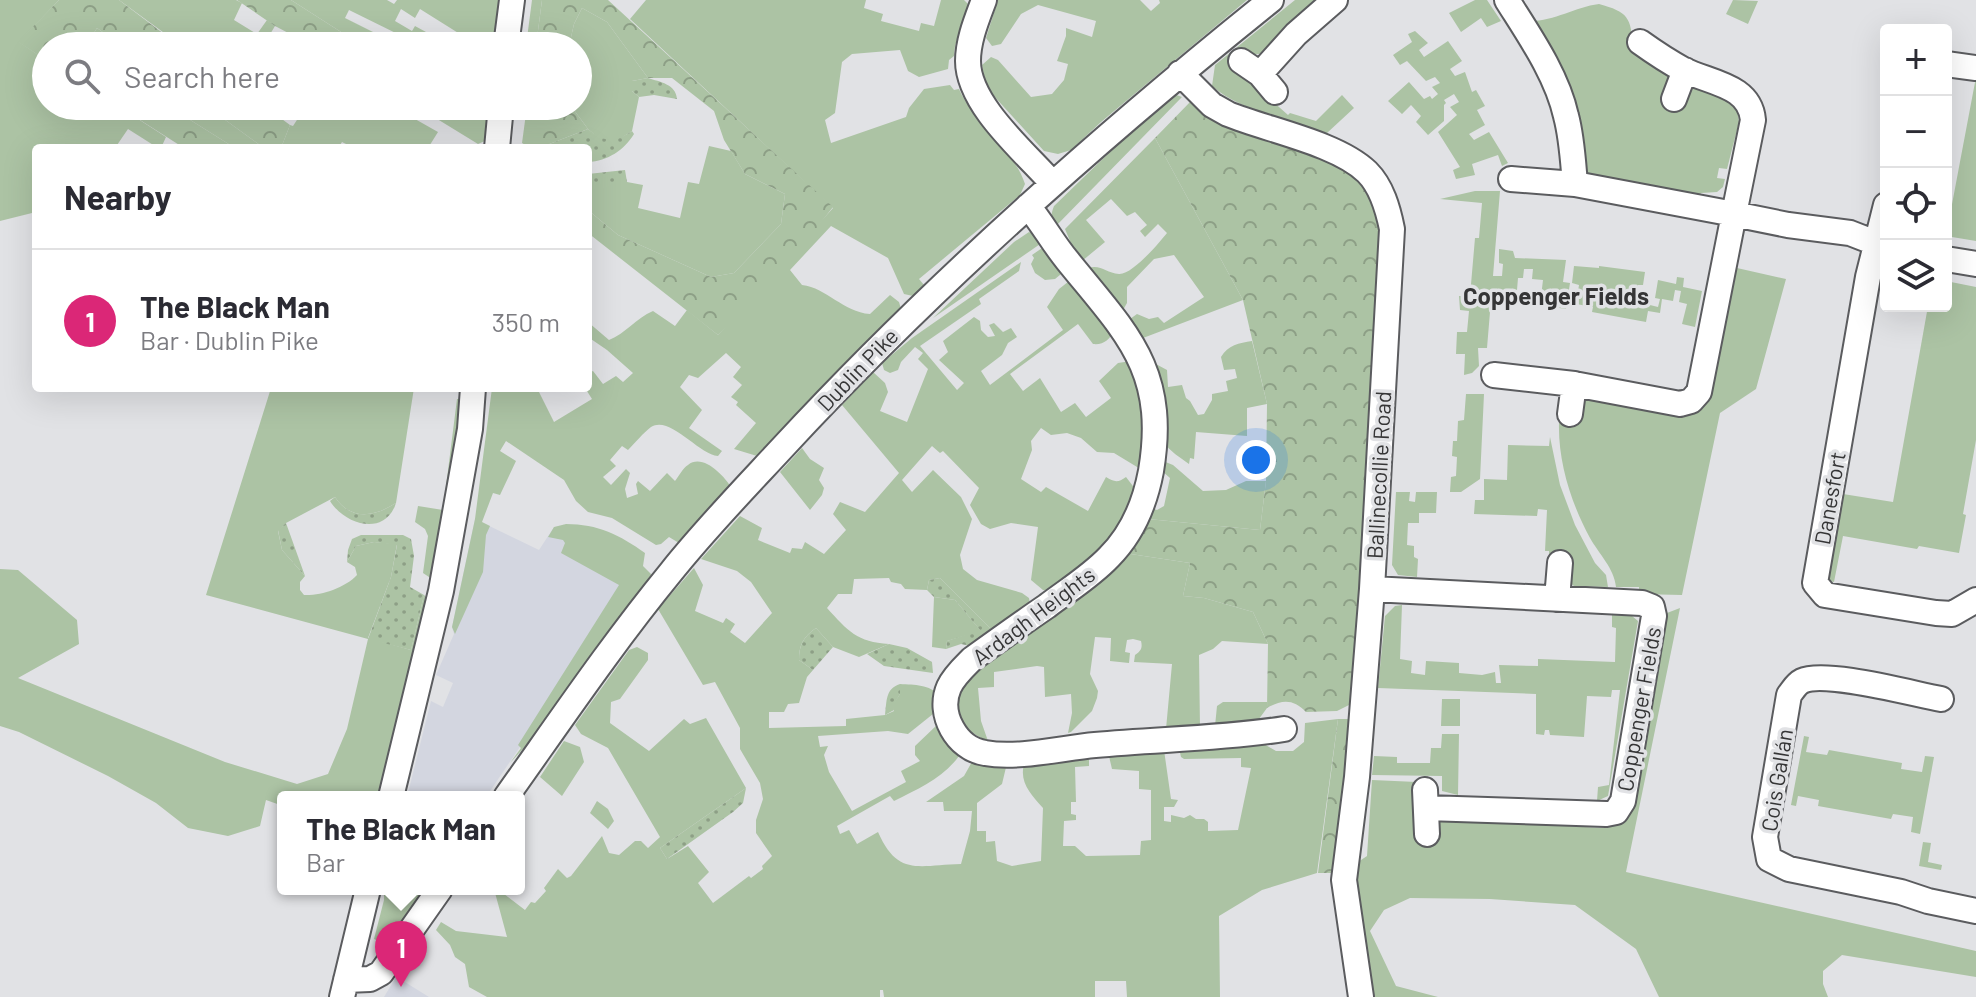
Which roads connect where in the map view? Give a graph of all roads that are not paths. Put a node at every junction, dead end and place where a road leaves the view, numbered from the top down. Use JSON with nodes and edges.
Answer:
{"nodes":[{"id":1,"x":512,"y":0,"type":"edge"},
{"id":2,"x":984,"y":0,"type":"edge"},
{"id":3,"x":1271,"y":0,"type":"edge"},
{"id":4,"x":1335,"y":0,"type":"edge"},
{"id":5,"x":1507,"y":0,"type":"edge"},
{"id":6,"x":508,"y":32,"type":"edge"},
{"id":7,"x":1640,"y":42,"type":"dead end"},
{"id":8,"x":1952,"y":65,"type":"edge"},
{"id":9,"x":1976,"y":68,"type":"edge"},
{"id":10,"x":1685,"y":70,"type":"junction"},
{"id":11,"x":1180,"y":73,"type":"junction"},
{"id":12,"x":1259,"y":76,"type":"dead end"},
{"id":13,"x":1674,"y":99,"type":"dead end"},
{"id":14,"x":500,"y":120,"type":"edge"},
{"id":15,"x":497,"y":144,"type":"edge"},
{"id":16,"x":1511,"y":179,"type":"dead end"},
{"id":17,"x":1053,"y":184,"type":"junction"},
{"id":18,"x":1575,"y":184,"type":"junction"},
{"id":19,"x":1028,"y":206,"type":"junction"},
{"id":20,"x":1734,"y":214,"type":"junction"},
{"id":21,"x":1880,"y":246,"type":"edge"},
{"id":22,"x":1952,"y":260,"type":"edge"},
{"id":23,"x":1976,"y":264,"type":"edge"},
{"id":24,"x":1494,"y":375,"type":"dead end"},
{"id":25,"x":1574,"y":384,"type":"junction"},
{"id":26,"x":473,"y":392,"type":"edge"},
{"id":27,"x":1570,"y":414,"type":"dead end"},
{"id":28,"x":1560,"y":563,"type":"dead end"},
{"id":29,"x":1372,"y":589,"type":"junction"},
{"id":30,"x":1557,"y":599,"type":"junction"},
{"id":31,"x":1976,"y":600,"type":"edge"},
{"id":32,"x":1941,"y":699,"type":"dead end"},
{"id":33,"x":1284,"y":729,"type":"dead end"},
{"id":34,"x":392,"y":791,"type":"edge"},
{"id":35,"x":510,"y":791,"type":"edge"},
{"id":36,"x":1427,"y":834,"type":"dead end"},
{"id":37,"x":367,"y":895,"type":"edge"},
{"id":38,"x":436,"y":895,"type":"edge"},
{"id":39,"x":1976,"y":911,"type":"edge"},
{"id":40,"x":344,"y":989,"type":"edge"},
{"id":41,"x":1361,"y":997,"type":"edge"}],
"edges":[{"from":1,"to":6,"type":"street"},
{"from":2,"to":17,"type":"street"},
{"from":3,"to":11,"type":"street","name":"Dublin Pike"},
{"from":4,"to":12,"type":"street"},
{"from":5,"to":18,"type":"street"},
{"from":7,"to":10,"type":"street"},
{"from":8,"to":9,"type":"street"},
{"from":10,"to":13,"type":"street"},
{"from":10,"to":20,"type":"street"},
{"from":11,"to":17,"type":"street","name":"Dublin Pike"},
{"from":11,"to":29,"type":"street","name":"Ballinecollie Road"},
{"from":14,"to":15,"type":"street"},
{"from":16,"to":18,"type":"street"},
{"from":17,"to":19,"type":"street","name":"Dublin Pike"},
{"from":18,"to":20,"type":"street"},
{"from":19,"to":33,"type":"street","name":"Ardagh Heights"},
{"from":19,"to":35,"type":"street","name":"Dublin Pike"},
{"from":20,"to":21,"type":"street"},
{"from":20,"to":25,"type":"street"},
{"from":21,"to":31,"type":"street","name":"Danesfort"},
{"from":22,"to":23,"type":"street"},
{"from":24,"to":25,"type":"street"},
{"from":25,"to":27,"type":"street"},
{"from":26,"to":34,"type":"street"},
{"from":28,"to":30,"type":"street"},
{"from":29,"to":30,"type":"street","name":"Coppenger Fields"},
{"from":29,"to":41,"type":"street","name":"Ballinecollie Road"},
{"from":30,"to":36,"type":"street","name":"Coppenger Fields"},
{"from":32,"to":39,"type":"street","name":"Cois Gallán"},
{"from":37,"to":40,"type":"street"},
{"from":38,"to":40,"type":"street"}]}
